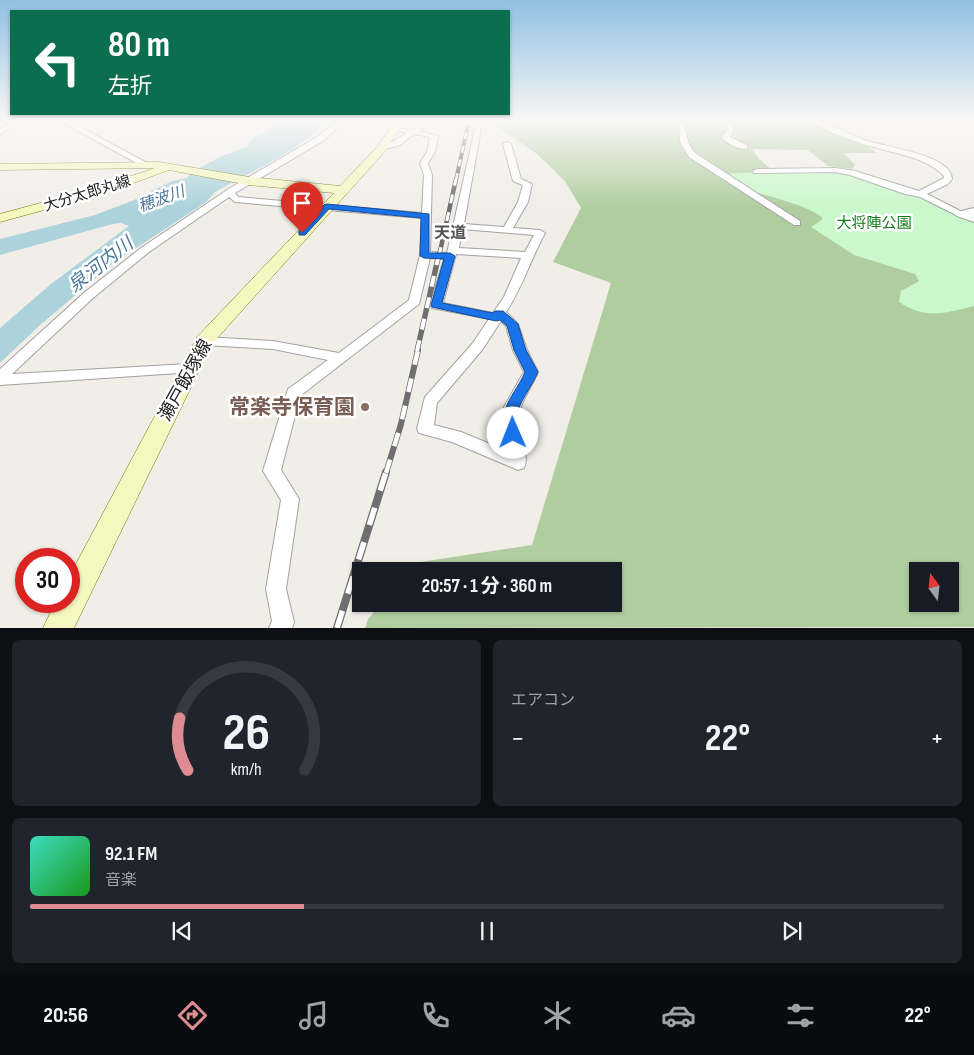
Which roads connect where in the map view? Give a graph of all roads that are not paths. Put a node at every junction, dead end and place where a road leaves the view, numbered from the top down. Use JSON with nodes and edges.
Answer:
{"nodes":[{"id":1,"x":116,"y":149,"type":"edge"},
{"id":2,"x":303,"y":149,"type":"edge"},
{"id":3,"x":381,"y":149,"type":"edge"},
{"id":4,"x":432,"y":149,"type":"edge"},
{"id":5,"x":474,"y":149,"type":"edge"},
{"id":6,"x":508,"y":149,"type":"edge"},
{"id":7,"x":686,"y":149,"type":"edge"},
{"id":8,"x":893,"y":149,"type":"edge"},
{"id":9,"x":144,"y":164,"type":"junction"},
{"id":10,"x":176,"y":166,"type":"junction"},
{"id":11,"x":0,"y":167,"type":"edge"},
{"id":12,"x":757,"y":171,"type":"dead end"},
{"id":13,"x":246,"y":181,"type":"junction"},
{"id":14,"x":342,"y":190,"type":"junction"},
{"id":15,"x":230,"y":192,"type":"junction"},
{"id":16,"x":923,"y":195,"type":"junction"},
{"id":17,"x":327,"y":206,"type":"junction"},
{"id":18,"x":974,"y":211,"type":"edge"},
{"id":19,"x":961,"y":214,"type":"junction"},
{"id":20,"x":426,"y":216,"type":"junction"},
{"id":21,"x":0,"y":218,"type":"edge"},
{"id":22,"x":974,"y":219,"type":"edge"},
{"id":23,"x":797,"y":223,"type":"dead end"},
{"id":24,"x":458,"y":226,"type":"junction"},
{"id":25,"x":507,"y":230,"type":"junction"},
{"id":26,"x":451,"y":253,"type":"junction"},
{"id":27,"x":424,"y":256,"type":"junction"},
{"id":28,"x":528,"y":256,"type":"junction"},
{"id":29,"x":498,"y":315,"type":"junction"},
{"id":30,"x":204,"y":341,"type":"junction"},
{"id":31,"x":341,"y":358,"type":"junction"},
{"id":32,"x":189,"y":369,"type":"junction"},
{"id":33,"x":0,"y":379,"type":"edge"},
{"id":34,"x":58,"y":628,"type":"edge"},
{"id":35,"x":280,"y":628,"type":"edge"}],
"edges":[{"from":1,"to":9,"type":"street"},
{"from":2,"to":13,"type":"street"},
{"from":3,"to":14,"type":"main road","name":"瀬戸飯塚線"},
{"from":4,"to":20,"type":"street"},
{"from":5,"to":24,"type":"street"},
{"from":6,"to":25,"type":"street"},
{"from":7,"to":23,"type":"street"},
{"from":8,"to":16,"type":"street"},
{"from":9,"to":10,"type":"main road"},
{"from":9,"to":11,"type":"main road"},
{"from":10,"to":13,"type":"main road"},
{"from":10,"to":21,"type":"main road","name":"大分太郎丸線"},
{"from":12,"to":16,"type":"street"},
{"from":13,"to":14,"type":"main road"},
{"from":13,"to":15,"type":"street"},
{"from":14,"to":17,"type":"main road","name":"瀬戸飯塚線"},
{"from":15,"to":17,"type":"street"},
{"from":15,"to":33,"type":"street"},
{"from":16,"to":19,"type":"street"},
{"from":17,"to":20,"type":"street"},
{"from":17,"to":30,"type":"main road","name":"瀬戸飯塚線"},
{"from":18,"to":19,"type":"street"},
{"from":19,"to":22,"type":"street"},
{"from":20,"to":27,"type":"street"},
{"from":24,"to":25,"type":"street"},
{"from":24,"to":26,"type":"street"},
{"from":25,"to":28,"type":"street"},
{"from":26,"to":27,"type":"street"},
{"from":26,"to":28,"type":"street"},
{"from":26,"to":29,"type":"street"},
{"from":27,"to":31,"type":"street"},
{"from":28,"to":29,"type":"street"},
{"from":29,"to":29,"type":"street"},
{"from":30,"to":31,"type":"street"},
{"from":30,"to":32,"type":"main road","name":"瀬戸飯塚線"},
{"from":31,"to":35,"type":"street"},
{"from":32,"to":33,"type":"street"},
{"from":32,"to":34,"type":"main road","name":"瀬戸飯塚線"}]}
